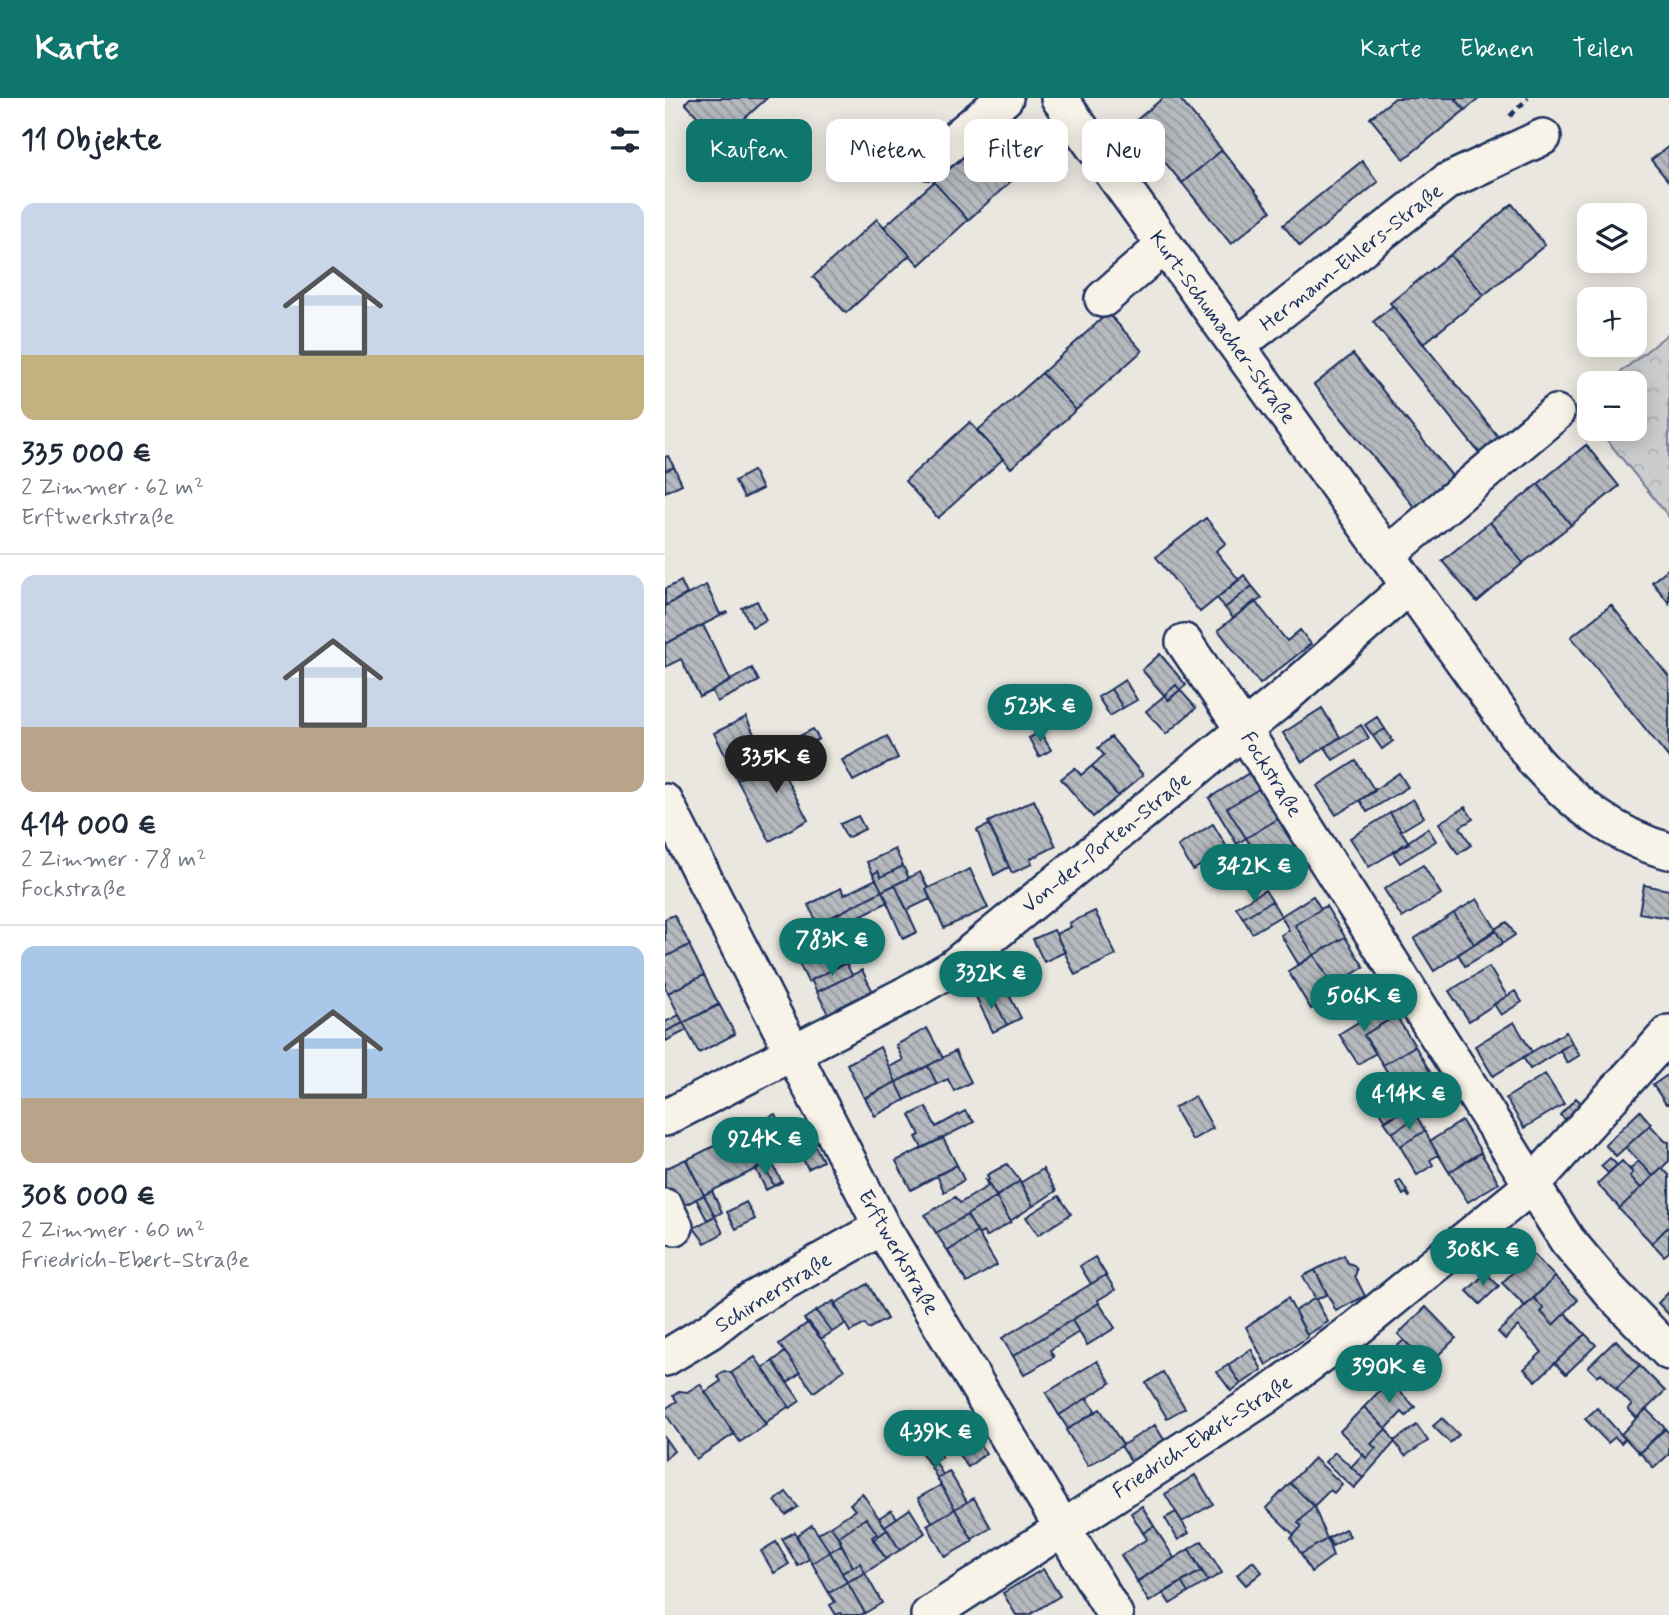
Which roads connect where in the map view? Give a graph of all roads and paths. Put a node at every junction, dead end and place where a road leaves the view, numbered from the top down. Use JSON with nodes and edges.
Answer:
{"nodes":[{"id":1,"x":1005,"y":98,"type":"edge"},
{"id":2,"x":1059,"y":98,"type":"edge"},
{"id":3,"x":1543,"y":137,"type":"dead end"},
{"id":4,"x":950,"y":144,"type":"edge"},
{"id":5,"x":1164,"y":246,"type":"junction"},
{"id":6,"x":1103,"y":299,"type":"dead end"},
{"id":7,"x":1238,"y":345,"type":"junction"},
{"id":8,"x":1556,"y":413,"type":"dead end"},
{"id":9,"x":1387,"y":555,"type":"junction"},
{"id":10,"x":1409,"y":586,"type":"junction"},
{"id":11,"x":1184,"y":642,"type":"dead end"},
{"id":12,"x":1243,"y":729,"type":"junction"},
{"id":13,"x":665,"y":802,"type":"edge"},
{"id":14,"x":1669,"y":851,"type":"edge"},
{"id":15,"x":1669,"y":1033,"type":"edge"},
{"id":16,"x":793,"y":1053,"type":"junction"},
{"id":17,"x":665,"y":1118,"type":"edge"},
{"id":18,"x":1531,"y":1186,"type":"junction"},
{"id":19,"x":882,"y":1227,"type":"junction"},
{"id":20,"x":1669,"y":1352,"type":"edge"},
{"id":21,"x":665,"y":1357,"type":"edge"},
{"id":22,"x":1061,"y":1528,"type":"junction"},
{"id":23,"x":929,"y":1615,"type":"edge"},
{"id":24,"x":1115,"y":1615,"type":"edge"}],
"edges":[{"from":1,"to":4,"type":"street"},
{"from":2,"to":5,"type":"street","name":"Kurt-Schumacher-Straße"},
{"from":3,"to":7,"type":"street","name":"Hermann-Ehlers-Straße"},
{"from":5,"to":6,"type":"street"},
{"from":5,"to":7,"type":"street","name":"Kurt-Schumacher-Straße"},
{"from":7,"to":9,"type":"street","name":"Kurt-Schumacher-Straße"},
{"from":8,"to":9,"type":"street"},
{"from":9,"to":10,"type":"street","name":"Kurt-Schumacher-Straße"},
{"from":10,"to":12,"type":"street","name":"Von-der-Porten-Straße"},
{"from":10,"to":14,"type":"street","name":"Kurt-Schumacher-Straße"},
{"from":11,"to":12,"type":"street","name":"Fockstraße"},
{"from":12,"to":16,"type":"street","name":"Von-der-Porten-Straße"},
{"from":12,"to":18,"type":"street","name":"Fockstraße"},
{"from":13,"to":16,"type":"street","name":"Erftwerkstraße"},
{"from":15,"to":18,"type":"street","name":"Friedrich-Ebert-Straße"},
{"from":16,"to":17,"type":"street","name":"Von-der-Porten-Straße"},
{"from":16,"to":19,"type":"street","name":"Erftwerkstraße"},
{"from":18,"to":20,"type":"street","name":"Fockstraße"},
{"from":18,"to":22,"type":"street","name":"Friedrich-Ebert-Straße"},
{"from":19,"to":21,"type":"street","name":"Schirnerstraße"},
{"from":19,"to":22,"type":"street","name":"Erftwerkstraße"},
{"from":22,"to":23,"type":"street","name":"Friedrich-Ebert-Straße"},
{"from":22,"to":24,"type":"street","name":"Erftwerkstraße"}]}
